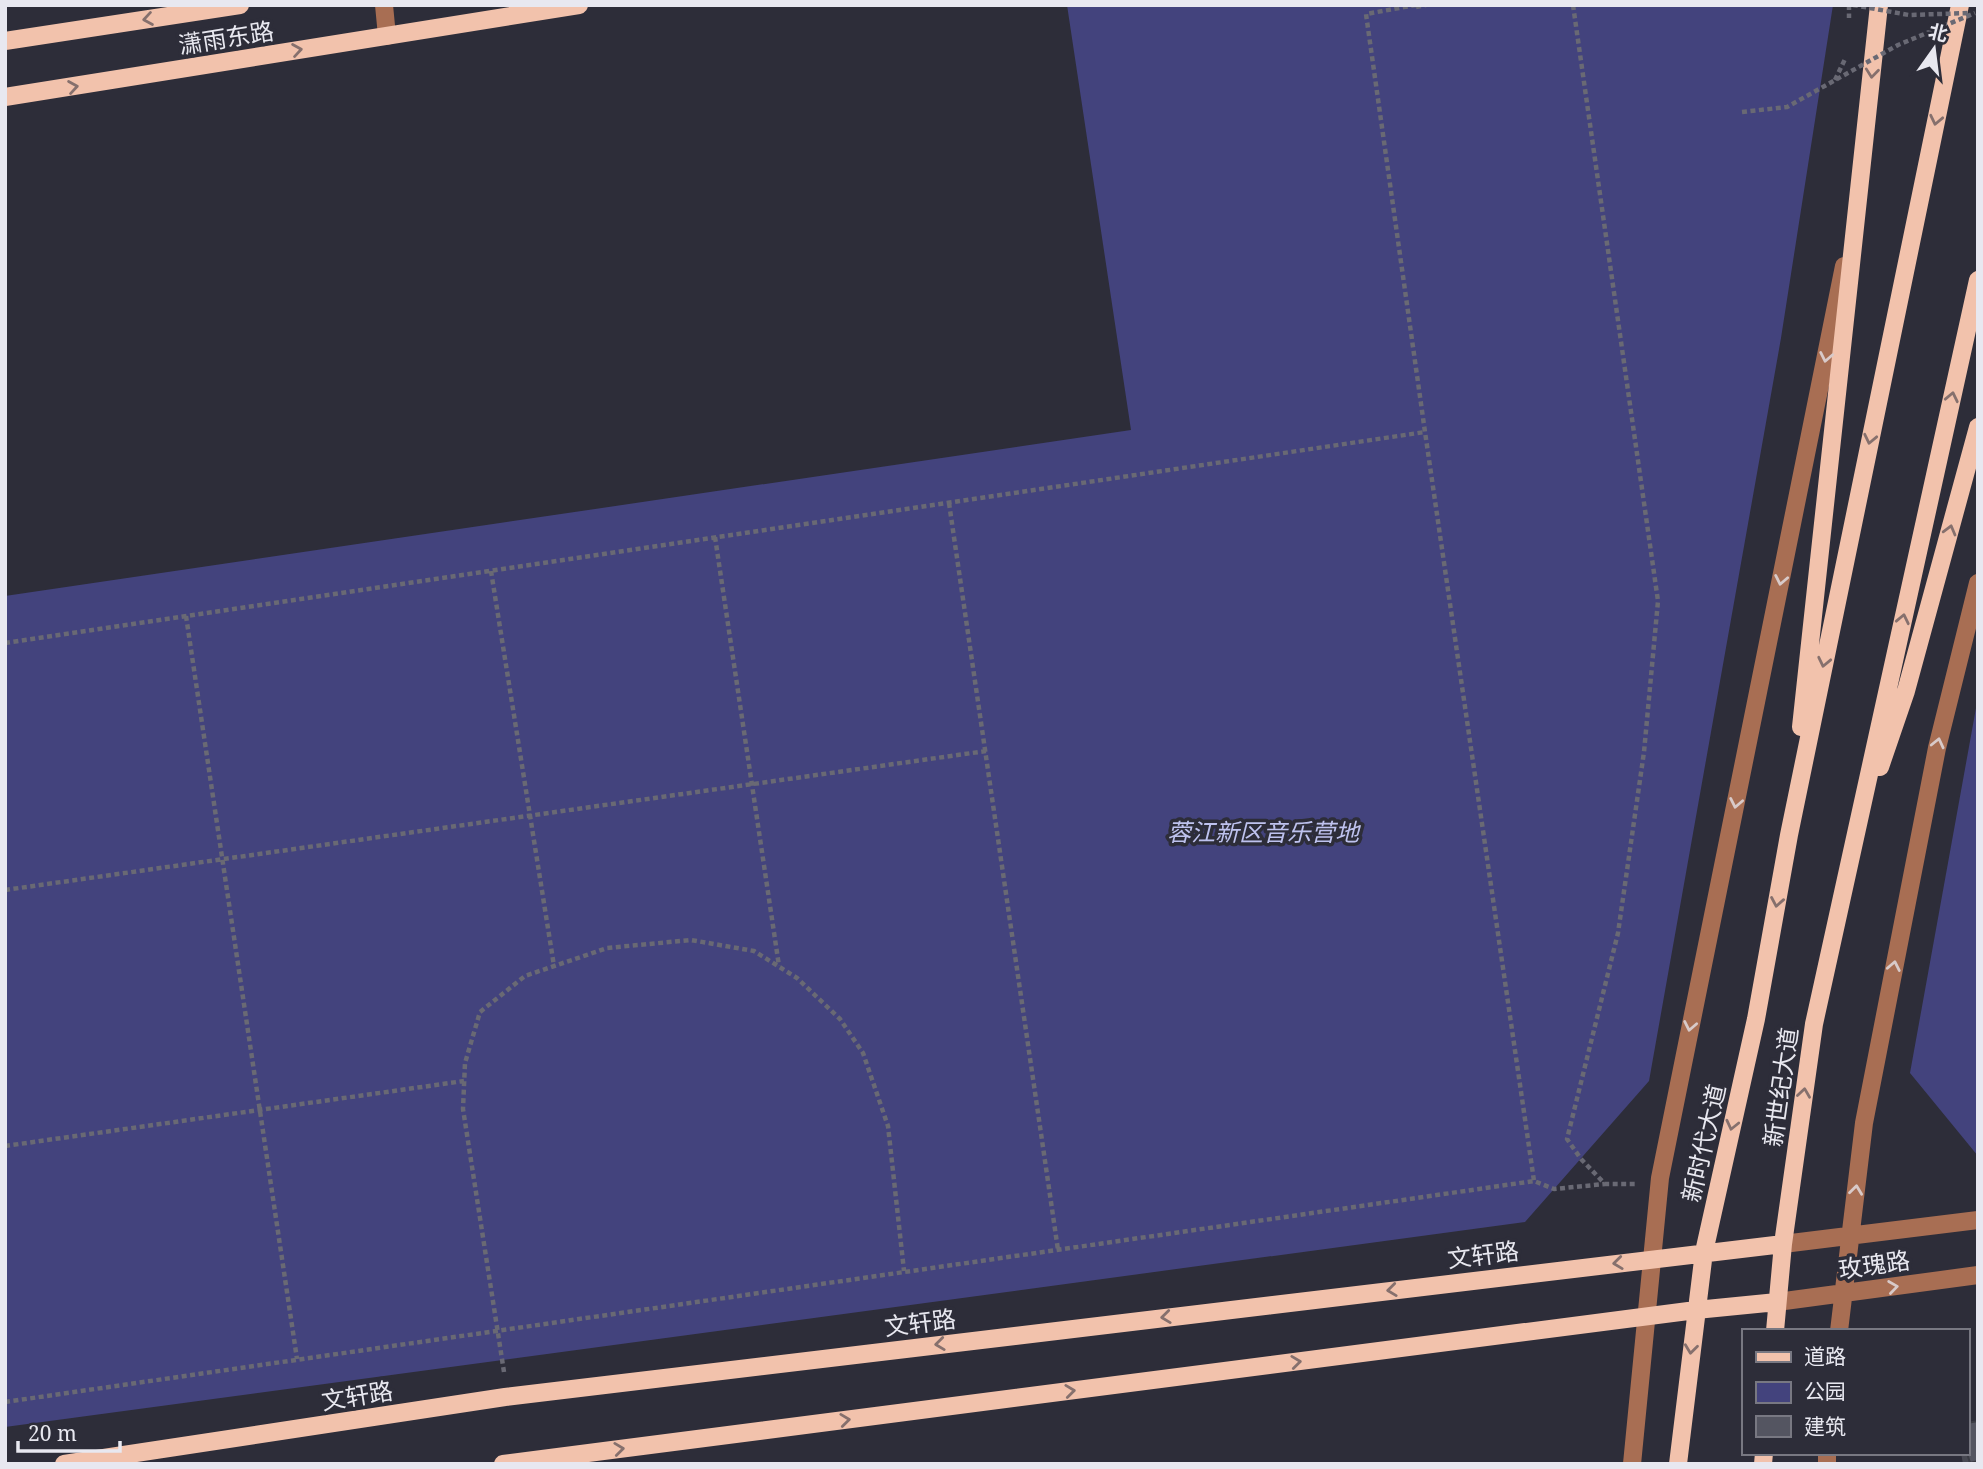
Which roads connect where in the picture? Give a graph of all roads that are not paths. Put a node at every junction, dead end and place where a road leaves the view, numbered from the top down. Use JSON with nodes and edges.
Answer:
{"nodes":[{"id":1,"x":240,"y":5,"type":"edge"},
{"id":2,"x":384,"y":5,"type":"edge"},
{"id":3,"x":579,"y":5,"type":"edge"},
{"id":4,"x":1879,"y":5,"type":"edge"},
{"id":5,"x":1971,"y":10,"type":"edge"},
{"id":6,"x":387,"y":36,"type":"junction"},
{"id":7,"x":5,"y":41,"type":"edge"},
{"id":8,"x":5,"y":97,"type":"edge"},
{"id":9,"x":1859,"y":194,"type":"junction"},
{"id":10,"x":1978,"y":281,"type":"edge"},
{"id":11,"x":1978,"y":427,"type":"edge"},
{"id":12,"x":1978,"y":583,"type":"edge"},
{"id":13,"x":1789,"y":835,"type":"junction"},
{"id":14,"x":1851,"y":853,"type":"junction"},
{"id":15,"x":1978,"y":1220,"type":"edge"},
{"id":16,"x":1851,"y":1236,"type":"junction"},
{"id":17,"x":1783,"y":1244,"type":"junction"},
{"id":18,"x":1704,"y":1252,"type":"junction"},
{"id":19,"x":1652,"y":1259,"type":"junction"},
{"id":20,"x":1978,"y":1275,"type":"edge"},
{"id":21,"x":1844,"y":1293,"type":"junction"},
{"id":22,"x":1777,"y":1302,"type":"junction"},
{"id":23,"x":1696,"y":1310,"type":"junction"},
{"id":24,"x":1646,"y":1317,"type":"junction"},
{"id":25,"x":1775,"y":1329,"type":"edge"},
{"id":26,"x":1839,"y":1329,"type":"edge"},
{"id":27,"x":511,"y":1463,"type":"edge"},
{"id":28,"x":64,"y":1464,"type":"edge"},
{"id":29,"x":1632,"y":1464,"type":"edge"},
{"id":30,"x":1678,"y":1464,"type":"edge"}],
"edges":[{"from":1,"to":7,"type":"main road","name":"潇雨东路","one_way":true},
{"from":2,"to":6,"type":"street"},
{"from":3,"to":6,"type":"main road","name":"潇雨东路"},
{"from":4,"to":9,"type":"main road","one_way":true},
{"from":5,"to":13,"type":"main road","one_way":true},
{"from":8,"to":6,"type":"main road","name":"潇雨东路","one_way":true},
{"from":9,"to":13,"type":"main road"},
{"from":9,"to":19,"type":"street","one_way":true},
{"from":14,"to":10,"type":"main road","one_way":true},
{"from":14,"to":11,"type":"main road","one_way":true},
{"from":16,"to":12,"type":"street","one_way":true},
{"from":13,"to":18,"type":"main road","name":"新时代大道","one_way":true},
{"from":17,"to":14,"type":"main road","name":"新世纪大道","one_way":true},
{"from":15,"to":16,"type":"street","name":"玫瑰路"},
{"from":16,"to":17,"type":"street","name":"玫瑰路"},
{"from":16,"to":21,"type":"street"},
{"from":17,"to":18,"type":"main road","name":"文轩路"},
{"from":17,"to":22,"type":"main road","name":"新世纪大道"},
{"from":18,"to":19,"type":"main road","name":"文轩路"},
{"from":18,"to":23,"type":"main road","name":"新时代大道"},
{"from":19,"to":24,"type":"street"},
{"from":19,"to":28,"type":"main road","name":"文轩路","one_way":true},
{"from":21,"to":20,"type":"street","name":"玫瑰路","one_way":true},
{"from":21,"to":22,"type":"street","name":"玫瑰路"},
{"from":21,"to":26,"type":"street"},
{"from":22,"to":23,"type":"main road"},
{"from":22,"to":25,"type":"main road","name":"新世纪大道"},
{"from":23,"to":24,"type":"main road"},
{"from":23,"to":30,"type":"main road","name":"新时代大道","one_way":true},
{"from":27,"to":24,"type":"main road","one_way":true},
{"from":24,"to":29,"type":"street"}]}
